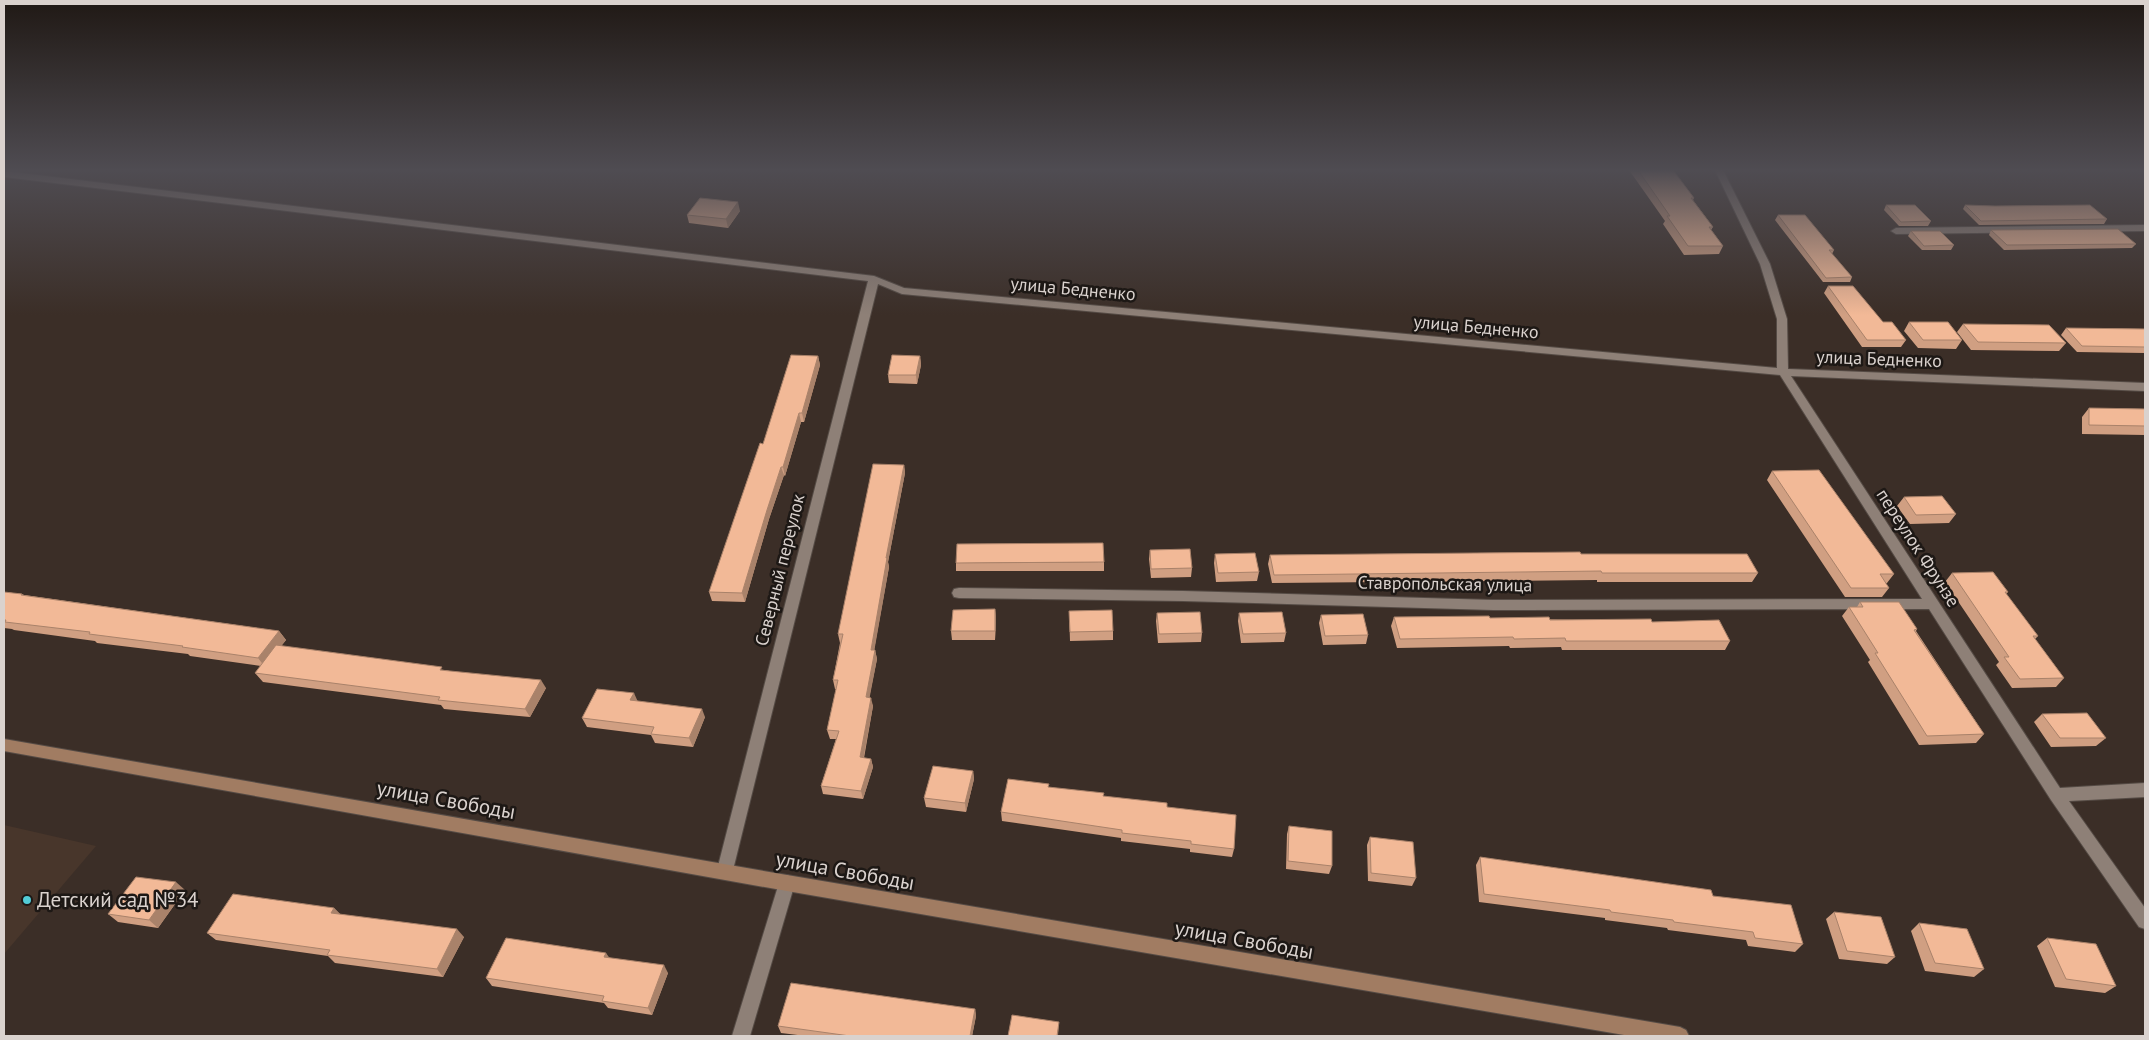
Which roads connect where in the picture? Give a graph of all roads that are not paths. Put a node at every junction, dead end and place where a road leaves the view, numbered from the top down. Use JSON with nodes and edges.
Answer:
{"nodes":[{"id":1,"x":373,"y":219,"type":"edge"},
{"id":2,"x":1743,"y":219,"type":"edge"},
{"id":3,"x":2145,"y":228,"type":"edge"},
{"id":4,"x":1896,"y":231,"type":"dead end"},
{"id":5,"x":874,"y":279,"type":"junction"},
{"id":6,"x":1783,"y":372,"type":"junction"},
{"id":7,"x":2145,"y":387,"type":"edge"},
{"id":8,"x":958,"y":593,"type":"dead end"},
{"id":9,"x":1932,"y":604,"type":"junction"},
{"id":10,"x":4,"y":745,"type":"edge"},
{"id":11,"x":2145,"y":790,"type":"edge"},
{"id":12,"x":2056,"y":795,"type":"junction"},
{"id":13,"x":725,"y":870,"type":"junction"},
{"id":14,"x":787,"y":883,"type":"junction"},
{"id":15,"x":2145,"y":921,"type":"edge"},
{"id":16,"x":741,"y":1036,"type":"edge"},
{"id":17,"x":1680,"y":1036,"type":"edge"}],
"edges":[{"from":1,"to":5,"type":"street","name":"улица Бедненко"},
{"from":2,"to":6,"type":"street"},
{"from":3,"to":4,"type":"street"},
{"from":5,"to":6,"type":"street","name":"улица Бедненко"},
{"from":5,"to":13,"type":"street","name":"Северный переулок"},
{"from":6,"to":7,"type":"street","name":"улица Бедненко"},
{"from":6,"to":9,"type":"street","name":"переулок Фрунзе"},
{"from":8,"to":9,"type":"street","name":"Ставропольская улица"},
{"from":9,"to":12,"type":"street","name":"переулок Фрунзе"},
{"from":10,"to":13,"type":"main road","name":"улица Свободы"},
{"from":11,"to":12,"type":"street"},
{"from":12,"to":15,"type":"street","name":"переулок Фрунзе"},
{"from":13,"to":14,"type":"main road","name":"улица Свободы"},
{"from":14,"to":16,"type":"street"},
{"from":14,"to":17,"type":"main road","name":"улица Свободы"}]}
